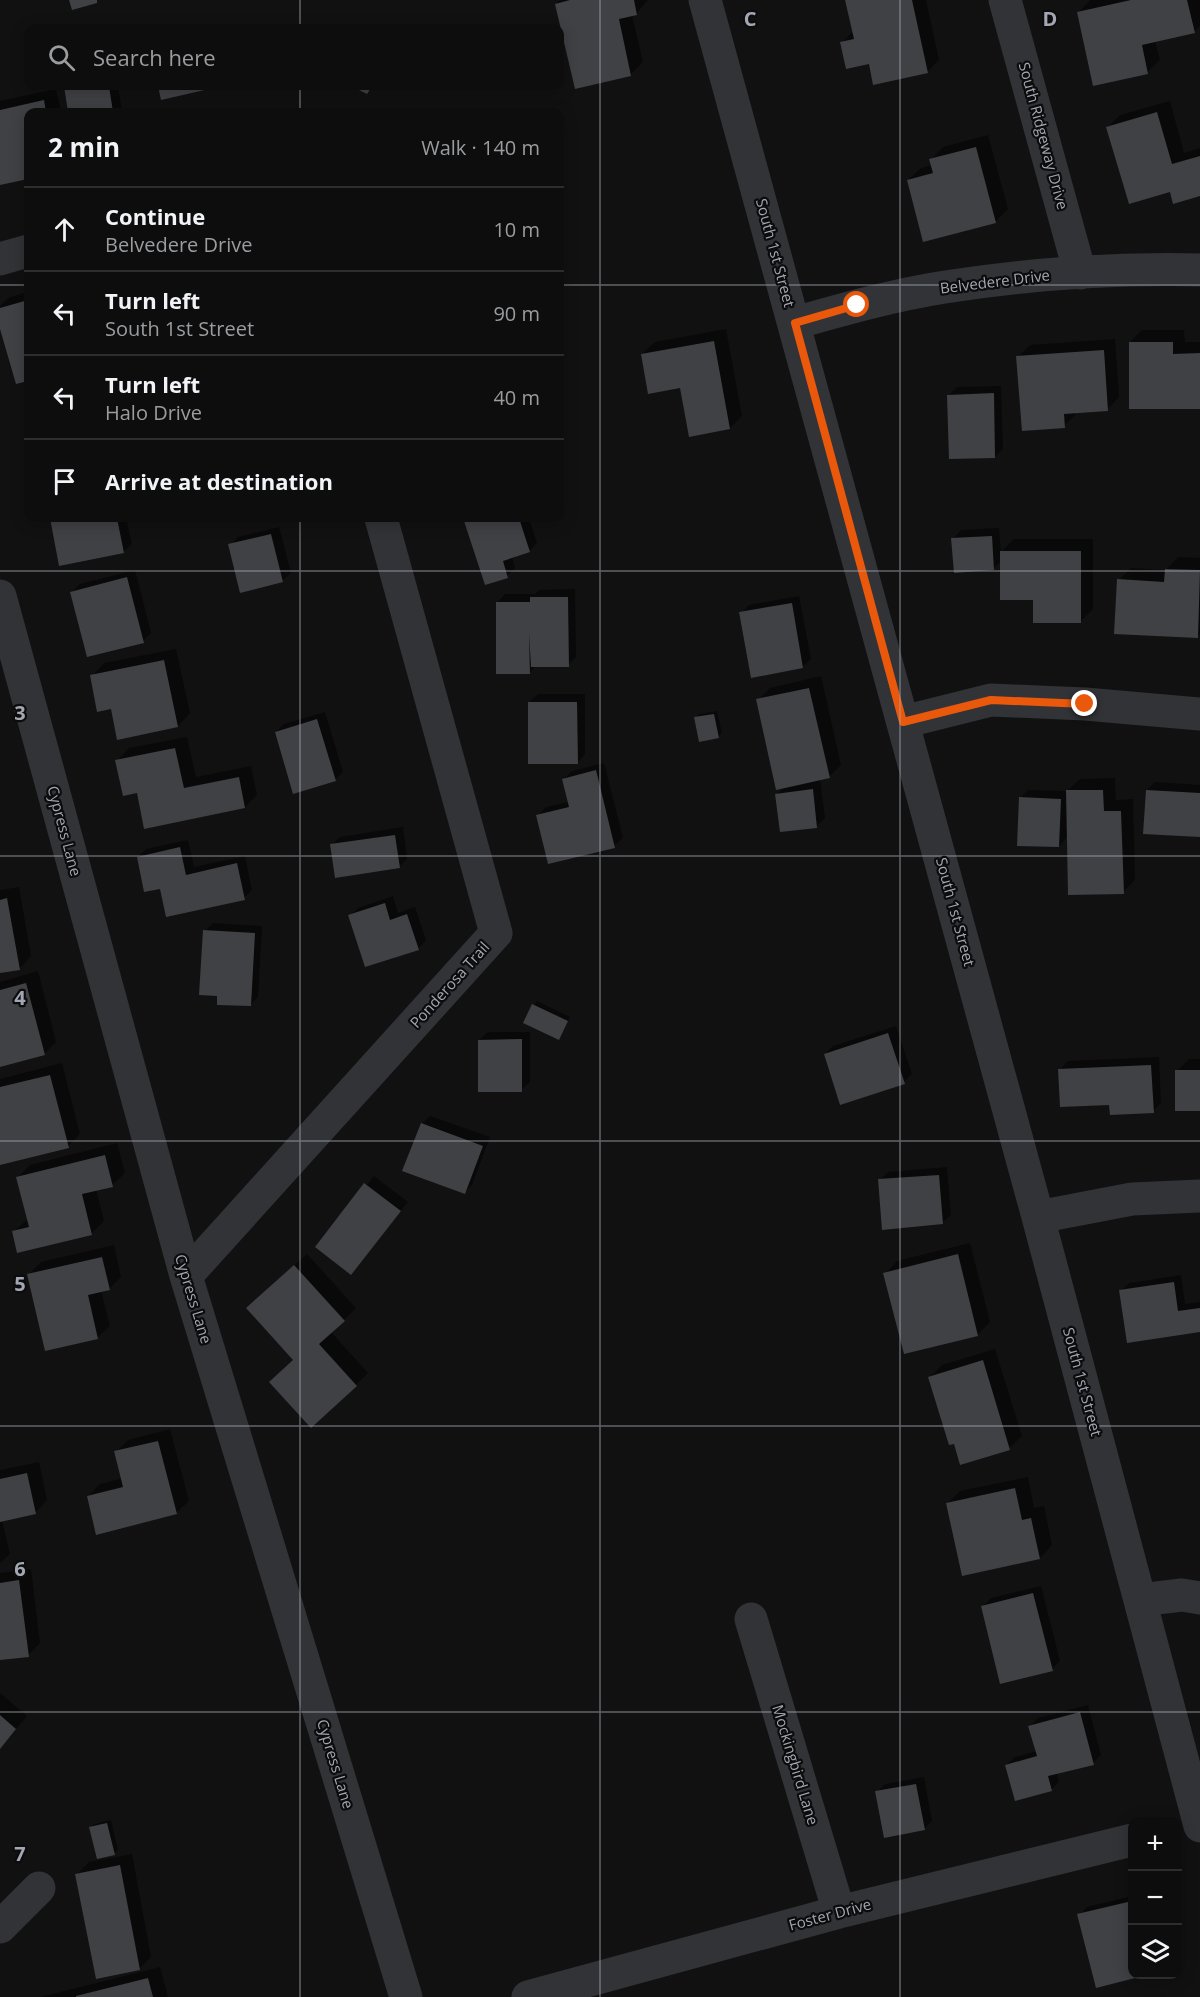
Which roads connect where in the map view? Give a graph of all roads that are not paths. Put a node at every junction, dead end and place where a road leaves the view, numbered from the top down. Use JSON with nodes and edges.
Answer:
{"nodes":[{"id":1,"x":705,"y":0,"type":"edge"},
{"id":2,"x":1005,"y":0,"type":"edge"},
{"id":3,"x":24,"y":252,"type":"edge"},
{"id":4,"x":0,"y":259,"type":"edge"},
{"id":5,"x":1200,"y":270,"type":"edge"},
{"id":6,"x":1080,"y":273,"type":"junction"},
{"id":7,"x":795,"y":323,"type":"junction"},
{"id":8,"x":382,"y":522,"type":"edge"},
{"id":9,"x":0,"y":596,"type":"edge"},
{"id":10,"x":1200,"y":714,"type":"edge"},
{"id":11,"x":903,"y":722,"type":"junction"},
{"id":12,"x":1200,"y":1196,"type":"edge"},
{"id":13,"x":1038,"y":1216,"type":"junction"},
{"id":14,"x":186,"y":1276,"type":"junction"},
{"id":15,"x":1200,"y":1598,"type":"edge"},
{"id":16,"x":1140,"y":1600,"type":"junction"},
{"id":17,"x":751,"y":1618,"type":"dead end"},
{"id":18,"x":1194,"y":1825,"type":"edge"},
{"id":19,"x":1128,"y":1840,"type":"edge"},
{"id":20,"x":39,"y":1888,"type":"dead end"},
{"id":21,"x":839,"y":1912,"type":"junction"},
{"id":22,"x":0,"y":1928,"type":"edge"},
{"id":23,"x":406,"y":1997,"type":"edge"},
{"id":24,"x":528,"y":1997,"type":"edge"}],
"edges":[{"from":1,"to":7,"type":"street","name":"South 1st Street"},
{"from":2,"to":6,"type":"street","name":"South Ridgeway Drive"},
{"from":3,"to":4,"type":"street"},
{"from":5,"to":6,"type":"street","name":"Belvedere Drive"},
{"from":6,"to":7,"type":"street","name":"Belvedere Drive"},
{"from":7,"to":11,"type":"street","name":"South 1st Street"},
{"from":8,"to":14,"type":"street","name":"Ponderosa Trail"},
{"from":9,"to":14,"type":"street","name":"Cypress Lane"},
{"from":10,"to":11,"type":"street"},
{"from":11,"to":13,"type":"street","name":"South 1st Street"},
{"from":12,"to":13,"type":"street"},
{"from":13,"to":16,"type":"street","name":"South 1st Street"},
{"from":14,"to":23,"type":"street","name":"Cypress Lane"},
{"from":15,"to":16,"type":"street"},
{"from":16,"to":18,"type":"street","name":"South 1st Street"},
{"from":17,"to":21,"type":"street","name":"Mockingbird Lane"},
{"from":19,"to":21,"type":"street","name":"Foster Drive"},
{"from":20,"to":22,"type":"street"},
{"from":21,"to":24,"type":"street","name":"Foster Drive"}]}
